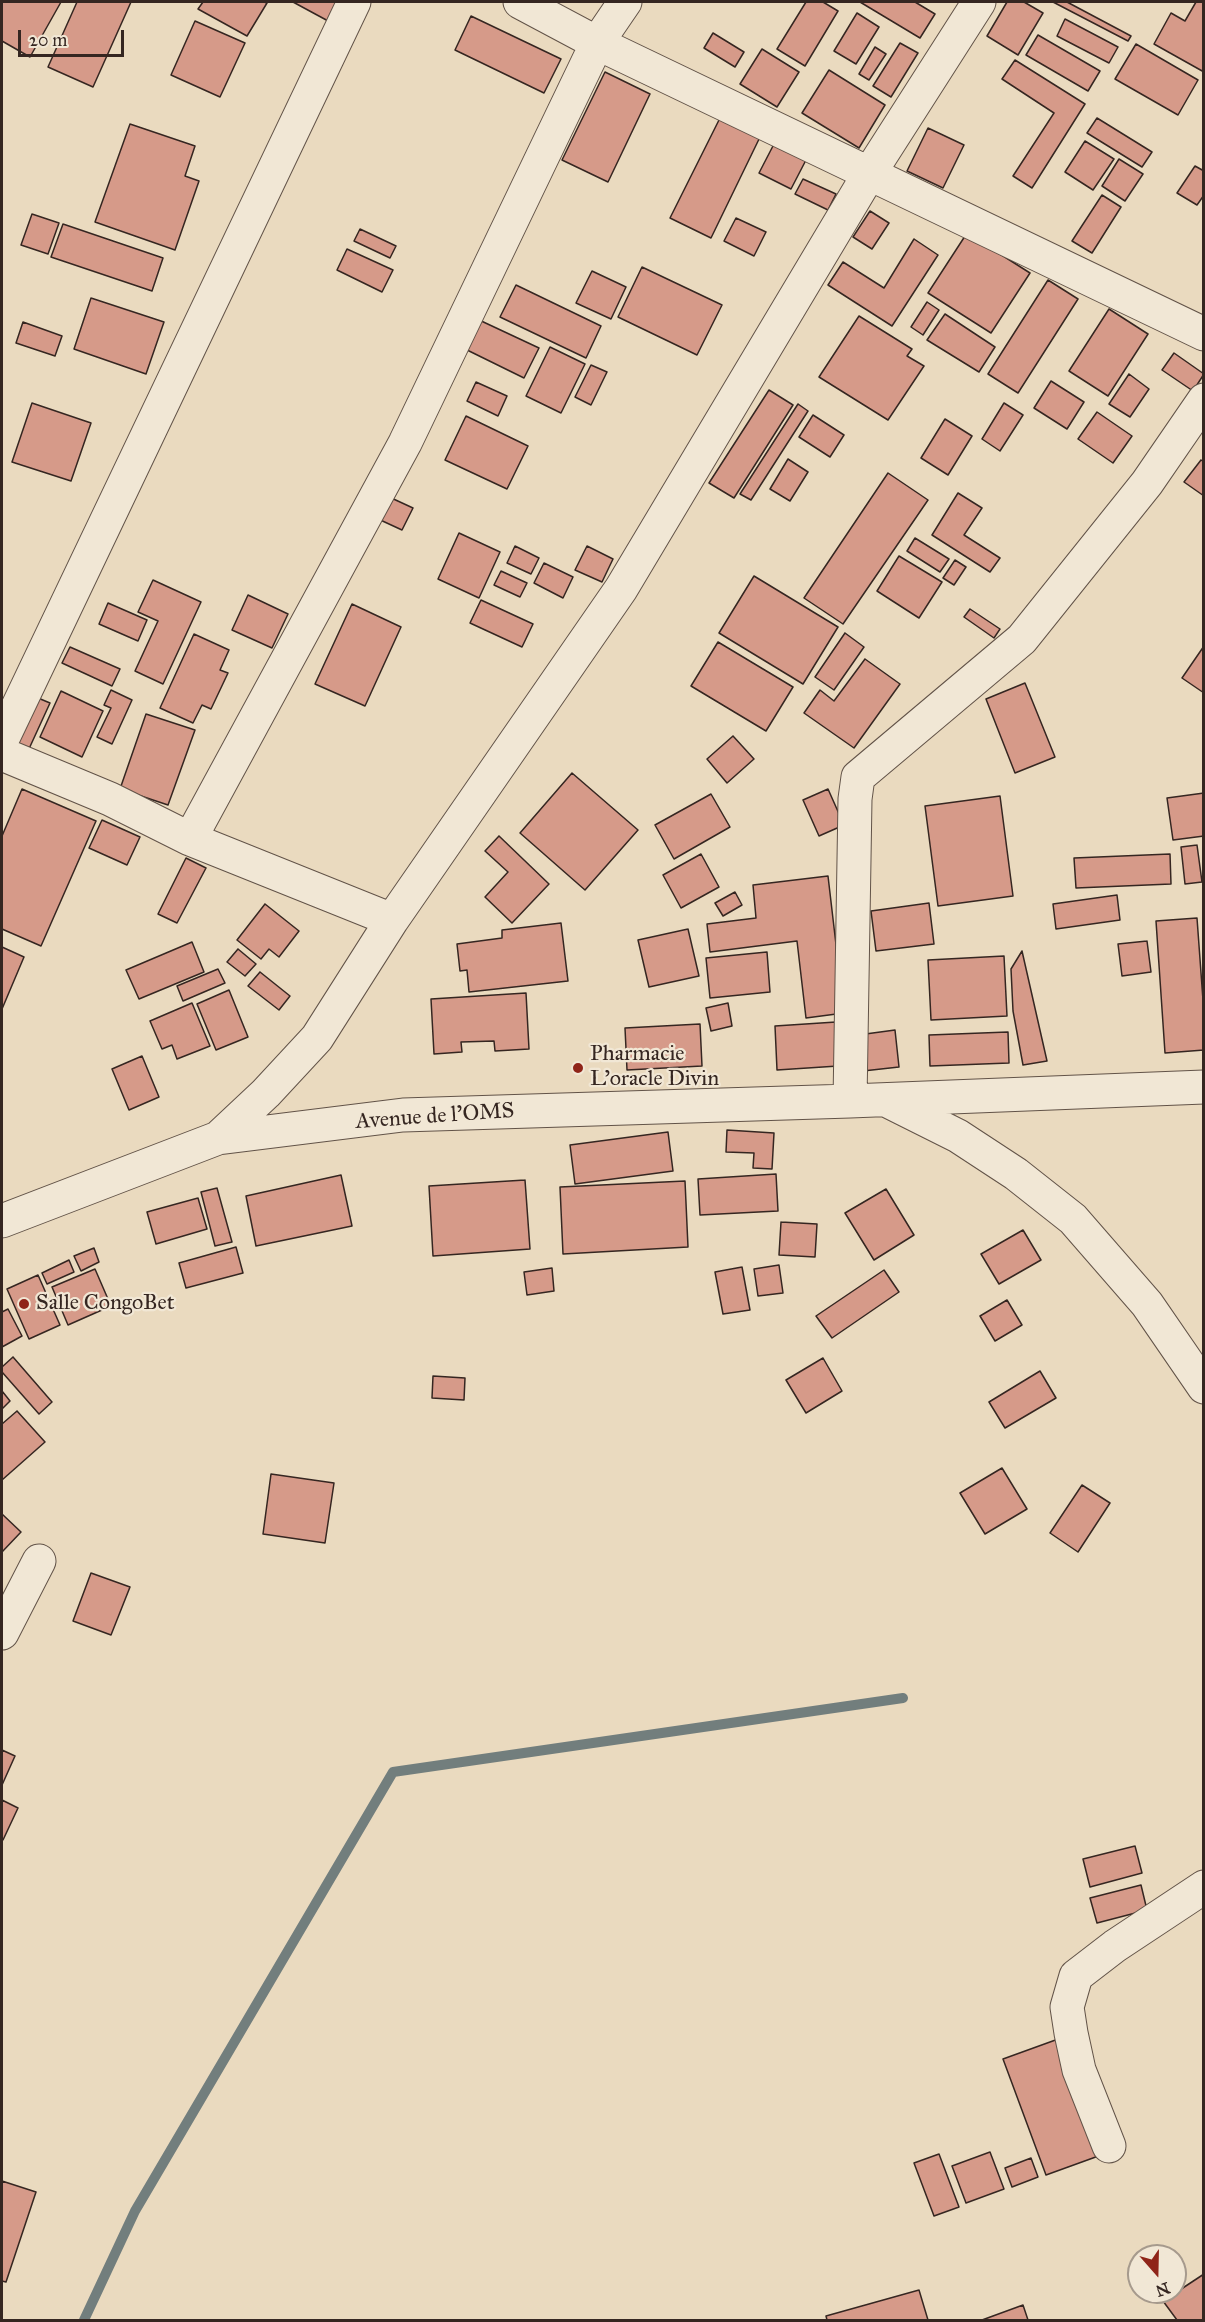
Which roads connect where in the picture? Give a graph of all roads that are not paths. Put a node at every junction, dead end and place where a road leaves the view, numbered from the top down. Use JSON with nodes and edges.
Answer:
{"nodes":[{"id":1,"x":354,"y":2,"type":"edge"},
{"id":2,"x":520,"y":2,"type":"edge"},
{"id":3,"x":625,"y":2,"type":"edge"},
{"id":4,"x":979,"y":2,"type":"edge"},
{"id":5,"x":597,"y":43,"type":"junction"},
{"id":6,"x":869,"y":174,"type":"junction"},
{"id":7,"x":1203,"y":334,"type":"edge"},
{"id":8,"x":1203,"y":400,"type":"edge"},
{"id":9,"x":2,"y":740,"type":"edge"},
{"id":10,"x":2,"y":754,"type":"edge"},
{"id":11,"x":190,"y":839,"type":"junction"},
{"id":12,"x":392,"y":920,"type":"junction"},
{"id":13,"x":1203,"y":1087,"type":"edge"},
{"id":14,"x":884,"y":1099,"type":"junction"},
{"id":15,"x":850,"y":1101,"type":"junction"},
{"id":16,"x":218,"y":1138,"type":"junction"},
{"id":17,"x":2,"y":1221,"type":"edge"},
{"id":18,"x":1203,"y":1387,"type":"edge"},
{"id":19,"x":39,"y":1561,"type":"dead end"},
{"id":20,"x":2,"y":1633,"type":"edge"},
{"id":21,"x":1203,"y":1887,"type":"edge"},
{"id":22,"x":1109,"y":2146,"type":"dead end"}],
"edges":[{"from":1,"to":9,"type":"street"},
{"from":2,"to":5,"type":"street"},
{"from":3,"to":5,"type":"street"},
{"from":4,"to":6,"type":"street"},
{"from":5,"to":6,"type":"street"},
{"from":5,"to":11,"type":"street"},
{"from":6,"to":7,"type":"street"},
{"from":6,"to":12,"type":"street"},
{"from":8,"to":15,"type":"street"},
{"from":10,"to":11,"type":"street"},
{"from":11,"to":12,"type":"street"},
{"from":12,"to":16,"type":"street"},
{"from":13,"to":14,"type":"street","name":"Avenue de l'OMS"},
{"from":14,"to":15,"type":"street","name":"Avenue de l'OMS"},
{"from":14,"to":18,"type":"street"},
{"from":15,"to":16,"type":"street","name":"Avenue de l'OMS"},
{"from":16,"to":17,"type":"street","name":"Avenue de l'OMS"},
{"from":19,"to":20,"type":"street"},
{"from":21,"to":22,"type":"street"}]}
